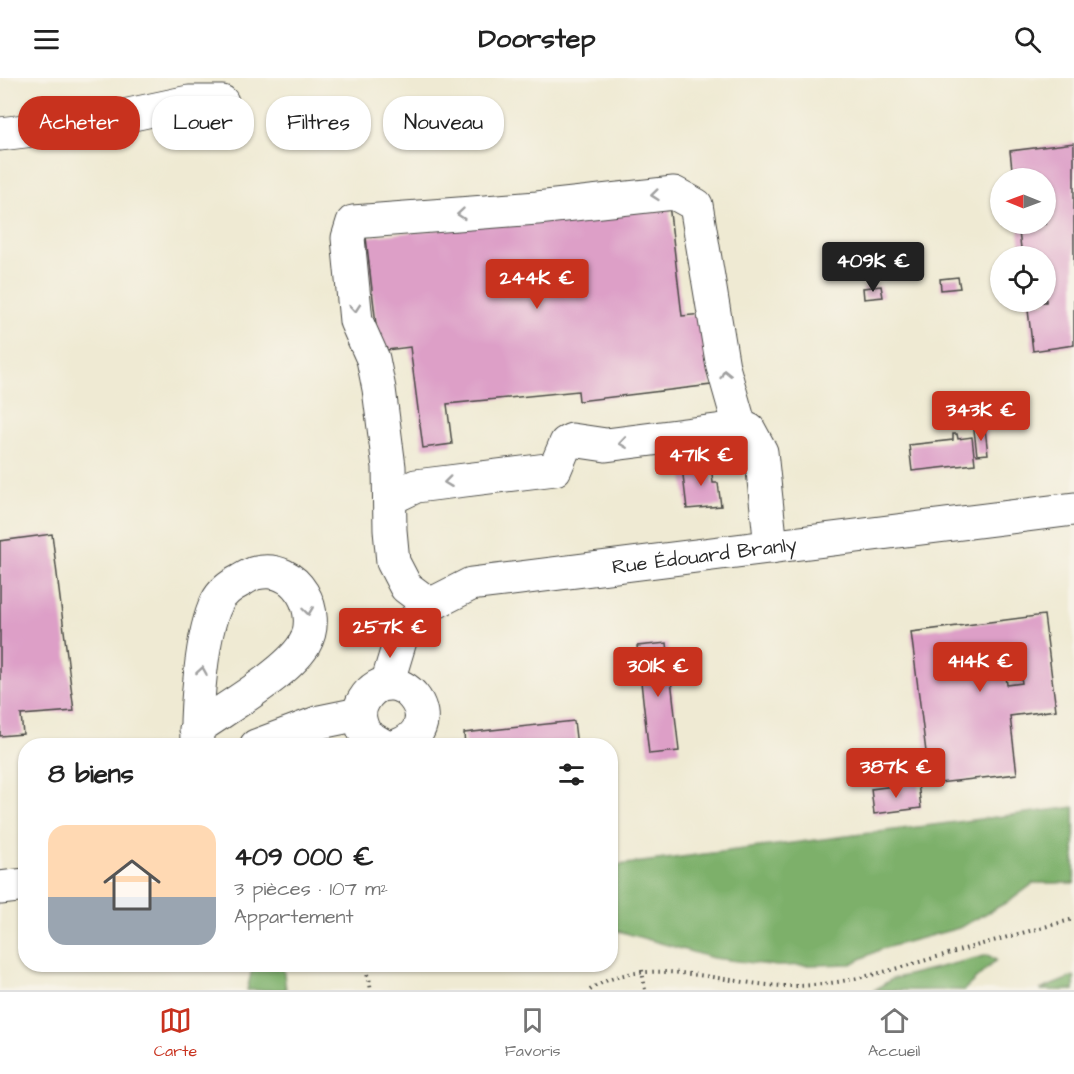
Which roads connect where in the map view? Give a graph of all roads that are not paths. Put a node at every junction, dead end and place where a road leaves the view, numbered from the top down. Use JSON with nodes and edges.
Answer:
{"nodes":[{"id":1,"x":152,"y":110,"type":"edge"},
{"id":2,"x":0,"y":134,"type":"edge"},
{"id":3,"x":741,"y":430,"type":"junction"},
{"id":4,"x":391,"y":498,"type":"junction"},
{"id":5,"x":1074,"y":510,"type":"edge"},
{"id":6,"x":771,"y":547,"type":"junction"},
{"id":7,"x":430,"y":605,"type":"junction"},
{"id":8,"x":387,"y":684,"type":"junction"},
{"id":9,"x":359,"y":714,"type":"junction"},
{"id":10,"x":196,"y":737,"type":"edge"},
{"id":11,"x":278,"y":738,"type":"edge"},
{"id":12,"x":371,"y":738,"type":"edge"},
{"id":13,"x":410,"y":738,"type":"edge"},
{"id":14,"x":18,"y":886,"type":"edge"},
{"id":15,"x":0,"y":888,"type":"edge"}],
"edges":[{"from":1,"to":2,"type":"street"},
{"from":3,"to":4,"type":"street","one_way":true},
{"from":3,"to":4,"type":"street","one_way":true},
{"from":3,"to":6,"type":"street"},
{"from":4,"to":7,"type":"street"},
{"from":5,"to":6,"type":"street","name":"Rue Édouard Branly"},
{"from":6,"to":7,"type":"street","name":"Rue Édouard Branly"},
{"from":7,"to":8,"type":"street","name":"Rue Édouard Branly"},
{"from":8,"to":9,"type":"street"},
{"from":8,"to":13,"type":"street"},
{"from":9,"to":11,"type":"street"},
{"from":9,"to":12,"type":"street"},
{"from":10,"to":10,"type":"street","one_way":true},
{"from":14,"to":15,"type":"street"}]}
